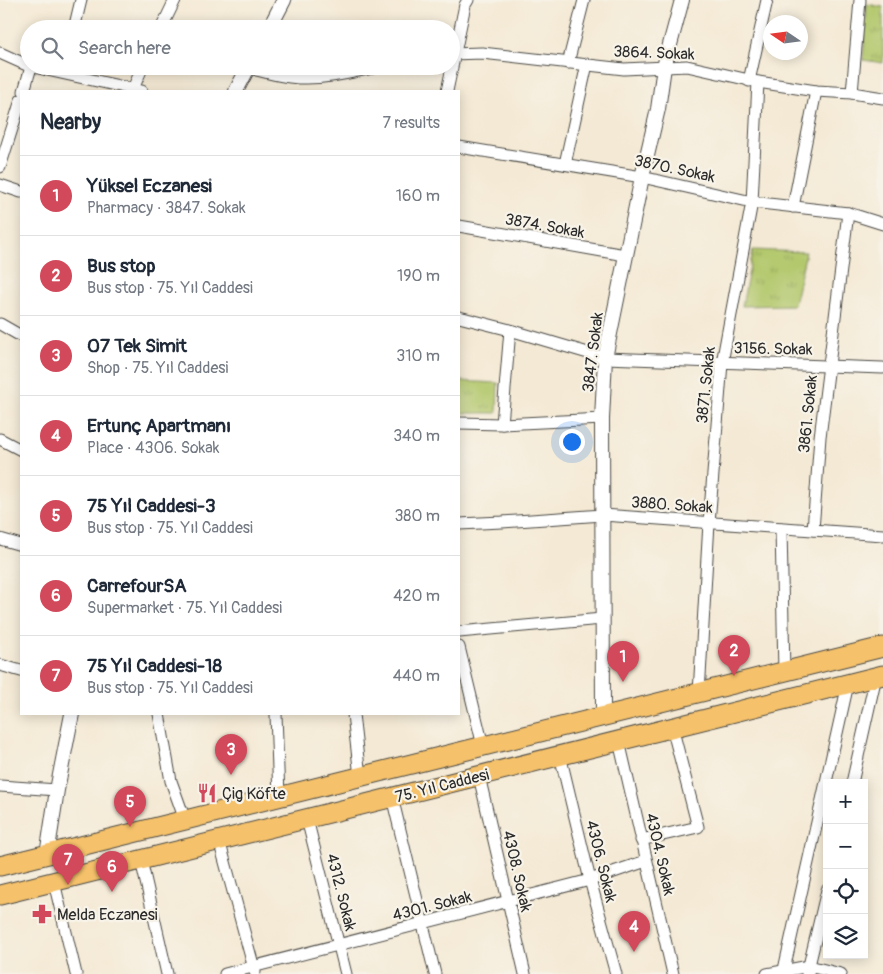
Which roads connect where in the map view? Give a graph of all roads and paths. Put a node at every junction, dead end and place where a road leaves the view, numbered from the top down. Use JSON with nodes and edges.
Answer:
{"nodes":[{"id":1,"x":81,"y":0,"type":"edge"},
{"id":2,"x":175,"y":0,"type":"edge"},
{"id":3,"x":284,"y":0,"type":"edge"},
{"id":4,"x":584,"y":0,"type":"edge"},
{"id":5,"x":682,"y":0,"type":"edge"},
{"id":6,"x":767,"y":0,"type":"edge"},
{"id":7,"x":860,"y":0,"type":"edge"},
{"id":8,"x":464,"y":2,"type":"edge"},
{"id":9,"x":76,"y":20,"type":"edge"},
{"id":10,"x":165,"y":20,"type":"edge"},
{"id":11,"x":274,"y":20,"type":"edge"},
{"id":12,"x":460,"y":21,"type":"edge"},
{"id":13,"x":0,"y":52,"type":"edge"},
{"id":14,"x":460,"y":53,"type":"edge"},
{"id":15,"x":20,"y":61,"type":"edge"},
{"id":16,"x":568,"y":63,"type":"junction"},
{"id":17,"x":587,"y":64,"type":"junction"},
{"id":18,"x":664,"y":66,"type":"junction"},
{"id":19,"x":28,"y":75,"type":"edge"},
{"id":20,"x":81,"y":75,"type":"edge"},
{"id":21,"x":141,"y":75,"type":"edge"},
{"id":22,"x":245,"y":75,"type":"edge"},
{"id":23,"x":276,"y":75,"type":"edge"},
{"id":24,"x":332,"y":75,"type":"edge"},
{"id":25,"x":450,"y":75,"type":"edge"},
{"id":26,"x":754,"y":81,"type":"junction"},
{"id":27,"x":24,"y":90,"type":"edge"},
{"id":28,"x":135,"y":90,"type":"edge"},
{"id":29,"x":237,"y":90,"type":"edge"},
{"id":30,"x":447,"y":90,"type":"edge"},
{"id":31,"x":816,"y":91,"type":"junction"},
{"id":32,"x":852,"y":93,"type":"junction"},
{"id":33,"x":883,"y":98,"type":"edge"},
{"id":34,"x":20,"y":103,"type":"edge"},
{"id":35,"x":460,"y":146,"type":"edge"},
{"id":36,"x":565,"y":164,"type":"junction"},
{"id":37,"x":0,"y":167,"type":"edge"},
{"id":38,"x":642,"y":177,"type":"junction"},
{"id":39,"x":0,"y":186,"type":"edge"},
{"id":40,"x":20,"y":192,"type":"edge"},
{"id":41,"x":752,"y":202,"type":"junction"},
{"id":42,"x":794,"y":207,"type":"junction"},
{"id":43,"x":848,"y":213,"type":"junction"},
{"id":44,"x":882,"y":220,"type":"edge"},
{"id":45,"x":460,"y":226,"type":"edge"},
{"id":46,"x":625,"y":255,"type":"junction"},
{"id":47,"x":460,"y":317,"type":"edge"},
{"id":48,"x":0,"y":324,"type":"edge"},
{"id":49,"x":510,"y":330,"type":"junction"},
{"id":50,"x":20,"y":335,"type":"edge"},
{"id":51,"x":605,"y":358,"type":"junction"},
{"id":52,"x":722,"y":363,"type":"junction"},
{"id":53,"x":829,"y":366,"type":"junction"},
{"id":54,"x":883,"y":368,"type":"edge"},
{"id":55,"x":602,"y":419,"type":"junction"},
{"id":56,"x":460,"y":423,"type":"edge"},
{"id":57,"x":502,"y":424,"type":"junction"},
{"id":58,"x":0,"y":439,"type":"edge"},
{"id":59,"x":20,"y":449,"type":"edge"},
{"id":60,"x":603,"y":515,"type":"junction"},
{"id":61,"x":709,"y":523,"type":"junction"},
{"id":62,"x":460,"y":524,"type":"edge"},
{"id":63,"x":781,"y":528,"type":"junction"},
{"id":64,"x":813,"y":530,"type":"junction"},
{"id":65,"x":883,"y":535,"type":"edge"},
{"id":66,"x":0,"y":539,"type":"edge"},
{"id":67,"x":20,"y":545,"type":"edge"},
{"id":68,"x":602,"y":619,"type":"junction"},
{"id":69,"x":460,"y":632,"type":"edge"},
{"id":70,"x":883,"y":647,"type":"edge"},
{"id":71,"x":460,"y":651,"type":"edge"},
{"id":72,"x":0,"y":665,"type":"edge"},
{"id":73,"x":20,"y":671,"type":"edge"},
{"id":74,"x":784,"y":672,"type":"junction"},
{"id":75,"x":880,"y":676,"type":"edge"},
{"id":76,"x":848,"y":684,"type":"junction"},
{"id":77,"x":699,"y":693,"type":"junction"},
{"id":78,"x":72,"y":715,"type":"edge"},
{"id":79,"x":159,"y":715,"type":"edge"},
{"id":80,"x":276,"y":715,"type":"edge"},
{"id":81,"x":353,"y":715,"type":"edge"},
{"id":82,"x":603,"y":716,"type":"junction"},
{"id":83,"x":672,"y":727,"type":"junction"},
{"id":84,"x":619,"y":741,"type":"junction"},
{"id":85,"x":483,"y":746,"type":"junction"},
{"id":86,"x":560,"y":755,"type":"junction"},
{"id":87,"x":479,"y":776,"type":"junction"},
{"id":88,"x":360,"y":777,"type":"junction"},
{"id":89,"x":853,"y":779,"type":"edge"},
{"id":90,"x":0,"y":786,"type":"edge"},
{"id":91,"x":57,"y":790,"type":"junction"},
{"id":92,"x":280,"y":797,"type":"junction"},
{"id":93,"x":392,"y":797,"type":"junction"},
{"id":94,"x":307,"y":819,"type":"junction"},
{"id":95,"x":185,"y":820,"type":"junction"},
{"id":96,"x":219,"y":840,"type":"junction"},
{"id":97,"x":641,"y":840,"type":"junction"},
{"id":98,"x":47,"y":855,"type":"junction"},
{"id":99,"x":141,"y":860,"type":"junction"},
{"id":100,"x":646,"y":861,"type":"junction"},
{"id":101,"x":0,"y":866,"type":"edge"},
{"id":102,"x":590,"y":880,"type":"junction"},
{"id":103,"x":54,"y":882,"type":"junction"},
{"id":104,"x":0,"y":895,"type":"edge"},
{"id":105,"x":508,"y":902,"type":"junction"},
{"id":106,"x":823,"y":907,"type":"edge"},
{"id":107,"x":422,"y":924,"type":"junction"},
{"id":108,"x":339,"y":945,"type":"junction"},
{"id":109,"x":254,"y":970,"type":"edge"},
{"id":110,"x":808,"y":970,"type":"edge"},
{"id":111,"x":783,"y":972,"type":"edge"},
{"id":112,"x":76,"y":974,"type":"edge"},
{"id":113,"x":167,"y":974,"type":"edge"},
{"id":114,"x":225,"y":974,"type":"edge"},
{"id":115,"x":346,"y":974,"type":"edge"},
{"id":116,"x":435,"y":974,"type":"edge"},
{"id":117,"x":525,"y":974,"type":"edge"},
{"id":118,"x":616,"y":974,"type":"edge"},
{"id":119,"x":673,"y":974,"type":"edge"},
{"id":120,"x":767,"y":974,"type":"edge"},
{"id":121,"x":841,"y":974,"type":"edge"}],
"edges":[{"from":1,"to":9,"type":"street"},
{"from":2,"to":10,"type":"street"},
{"from":3,"to":11,"type":"street"},
{"from":4,"to":16,"type":"street"},
{"from":5,"to":18,"type":"street","name":"3847. Sokak"},
{"from":6,"to":26,"type":"street","name":"3871. Sokak"},
{"from":7,"to":32,"type":"street"},
{"from":8,"to":12,"type":"street"},
{"from":13,"to":15,"type":"street"},
{"from":14,"to":16,"type":"street","name":"3864. Sokak"},
{"from":16,"to":17,"type":"street","name":"3864. Sokak"},
{"from":17,"to":18,"type":"street","name":"3864. Sokak"},
{"from":17,"to":36,"type":"street"},
{"from":18,"to":26,"type":"street","name":"3864. Sokak"},
{"from":18,"to":38,"type":"street","name":"3847. Sokak"},
{"from":19,"to":27,"type":"street"},
{"from":20,"to":28,"type":"street"},
{"from":21,"to":28,"type":"street"},
{"from":22,"to":29,"type":"street"},
{"from":23,"to":24,"type":"street"},
{"from":25,"to":30,"type":"street"},
{"from":26,"to":31,"type":"street","name":"3864. Sokak"},
{"from":26,"to":41,"type":"street","name":"3871. Sokak"},
{"from":31,"to":32,"type":"street","name":"3864. Sokak"},
{"from":31,"to":42,"type":"street"},
{"from":32,"to":33,"type":"street","name":"3864. Sokak"},
{"from":34,"to":37,"type":"street"},
{"from":35,"to":36,"type":"street","name":"3870. Sokak"},
{"from":36,"to":38,"type":"street","name":"3870. Sokak"},
{"from":38,"to":41,"type":"street","name":"3870. Sokak"},
{"from":38,"to":46,"type":"street","name":"3847. Sokak"},
{"from":39,"to":40,"type":"street"},
{"from":41,"to":42,"type":"street","name":"3870. Sokak"},
{"from":41,"to":52,"type":"street","name":"3871. Sokak"},
{"from":42,"to":43,"type":"street","name":"3870. Sokak"},
{"from":43,"to":44,"type":"street","name":"3870. Sokak"},
{"from":43,"to":53,"type":"street","name":"3861. Sokak"},
{"from":45,"to":46,"type":"street","name":"3874. Sokak"},
{"from":46,"to":51,"type":"street","name":"3847. Sokak"},
{"from":47,"to":49,"type":"street","name":"3156. Sokak"},
{"from":48,"to":50,"type":"street"},
{"from":49,"to":51,"type":"street","name":"3156. Sokak"},
{"from":49,"to":57,"type":"street"},
{"from":51,"to":52,"type":"street","name":"3156. Sokak"},
{"from":51,"to":55,"type":"street","name":"3847. Sokak"},
{"from":52,"to":53,"type":"street","name":"3156. Sokak"},
{"from":52,"to":61,"type":"street","name":"3871. Sokak"},
{"from":53,"to":54,"type":"street","name":"3156. Sokak"},
{"from":53,"to":64,"type":"street","name":"3861. Sokak"},
{"from":55,"to":57,"type":"street"},
{"from":55,"to":60,"type":"street","name":"3847. Sokak"},
{"from":56,"to":57,"type":"street"},
{"from":58,"to":59,"type":"street"},
{"from":60,"to":61,"type":"street","name":"3880. Sokak"},
{"from":60,"to":62,"type":"street","name":"3880. Sokak"},
{"from":60,"to":68,"type":"street","name":"3847. Sokak"},
{"from":61,"to":63,"type":"street","name":"3880. Sokak"},
{"from":61,"to":77,"type":"street","name":"3871. Sokak"},
{"from":63,"to":64,"type":"street","name":"3880. Sokak"},
{"from":63,"to":74,"type":"street"},
{"from":64,"to":65,"type":"street","name":"3880. Sokak"},
{"from":66,"to":67,"type":"street"},
{"from":68,"to":69,"type":"street"},
{"from":68,"to":82,"type":"street","name":"3847. Sokak"},
{"from":70,"to":74,"type":"main road","name":"75. Yıl Caddesi"},
{"from":71,"to":85,"type":"street"},
{"from":72,"to":73,"type":"street"},
{"from":74,"to":77,"type":"main road","name":"75. Yıl Caddesi"},
{"from":75,"to":76,"type":"main road","name":"75. Yıl Caddesi"},
{"from":75,"to":89,"type":"street"},
{"from":76,"to":83,"type":"main road","name":"75. Yıl Caddesi"},
{"from":76,"to":111,"type":"street"},
{"from":77,"to":82,"type":"main road","name":"75. Yıl Caddesi"},
{"from":78,"to":91,"type":"street"},
{"from":79,"to":95,"type":"street"},
{"from":80,"to":92,"type":"street"},
{"from":81,"to":88,"type":"street"},
{"from":82,"to":85,"type":"main road","name":"75. Yıl Caddesi"},
{"from":83,"to":84,"type":"main road","name":"75. Yıl Caddesi"},
{"from":83,"to":97,"type":"street"},
{"from":84,"to":86,"type":"main road","name":"75. Yıl Caddesi"},
{"from":84,"to":97,"type":"street","name":"4304. Sokak"},
{"from":85,"to":88,"type":"main road","name":"75. Yıl Caddesi"},
{"from":86,"to":87,"type":"main road","name":"75. Yıl Caddesi"},
{"from":86,"to":102,"type":"street","name":"4306. Sokak"},
{"from":87,"to":93,"type":"main road","name":"75. Yıl Caddesi"},
{"from":87,"to":105,"type":"street","name":"4308. Sokak"},
{"from":88,"to":92,"type":"main road","name":"75. Yıl Caddesi"},
{"from":90,"to":91,"type":"street"},
{"from":91,"to":98,"type":"street"},
{"from":92,"to":95,"type":"main road","name":"75. Yıl Caddesi"},
{"from":93,"to":94,"type":"main road","name":"75. Yıl Caddesi"},
{"from":93,"to":107,"type":"street"},
{"from":94,"to":96,"type":"main road","name":"75. Yıl Caddesi"},
{"from":94,"to":108,"type":"street","name":"4312. Sokak"},
{"from":95,"to":98,"type":"main road","name":"75. Yıl Caddesi"},
{"from":96,"to":99,"type":"main road","name":"75. Yıl Caddesi"},
{"from":96,"to":109,"type":"street"},
{"from":97,"to":100,"type":"street","name":"4304. Sokak"},
{"from":98,"to":101,"type":"main road","name":"75. Yıl Caddesi"},
{"from":99,"to":103,"type":"main road","name":"75. Yıl Caddesi"},
{"from":99,"to":113,"type":"street"},
{"from":100,"to":102,"type":"street","name":"4301. Sokak"},
{"from":100,"to":119,"type":"street","name":"4304. Sokak"},
{"from":102,"to":105,"type":"street","name":"4301. Sokak"},
{"from":102,"to":118,"type":"street","name":"4306. Sokak"},
{"from":103,"to":104,"type":"main road","name":"75. Yıl Caddesi"},
{"from":103,"to":112,"type":"street"},
{"from":105,"to":107,"type":"street","name":"4301. Sokak"},
{"from":105,"to":117,"type":"street","name":"4308. Sokak"},
{"from":106,"to":110,"type":"street"},
{"from":107,"to":108,"type":"street","name":"4301. Sokak"},
{"from":107,"to":116,"type":"street"},
{"from":108,"to":109,"type":"street","name":"4301. Sokak"},
{"from":108,"to":115,"type":"street","name":"4312. Sokak"},
{"from":109,"to":114,"type":"street","name":"4301. Sokak"},
{"from":110,"to":111,"type":"street"},
{"from":110,"to":121,"type":"street"},
{"from":111,"to":120,"type":"street"}]}
